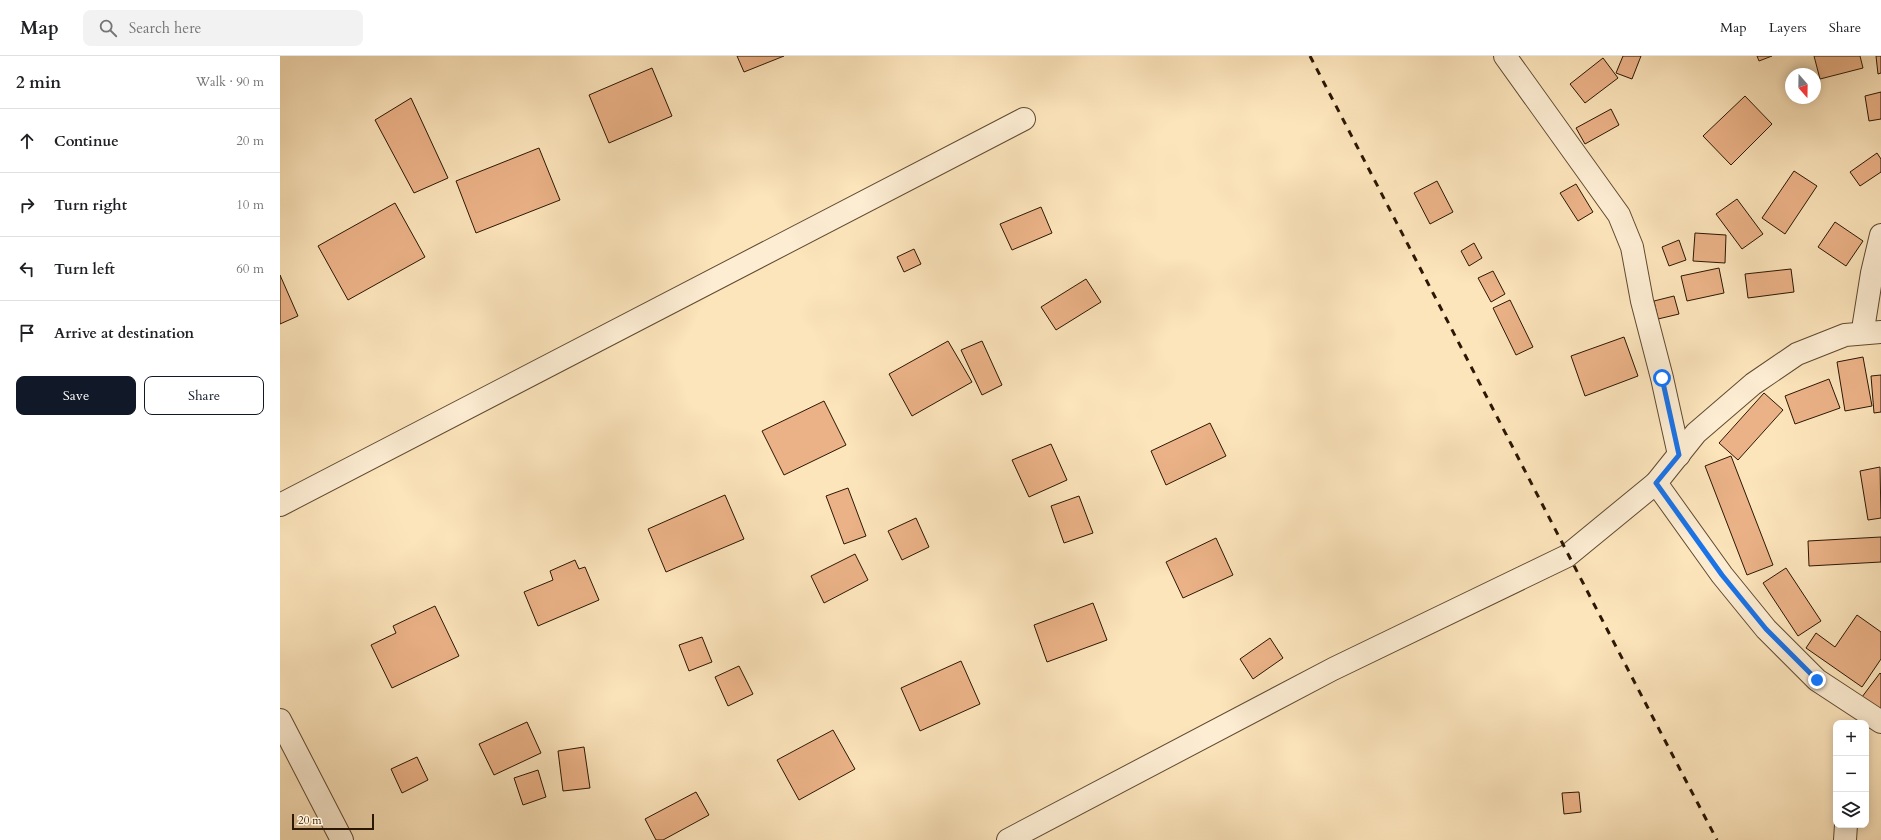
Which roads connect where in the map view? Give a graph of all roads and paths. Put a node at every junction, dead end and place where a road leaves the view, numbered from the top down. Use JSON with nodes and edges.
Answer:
{"nodes":[{"id":1,"x":1505,"y":56,"type":"edge"},
{"id":2,"x":1024,"y":120,"type":"dead end"},
{"id":3,"x":1881,"y":235,"type":"edge"},
{"id":4,"x":1875,"y":322,"type":"edge"},
{"id":5,"x":1679,"y":455,"type":"junction"},
{"id":6,"x":1656,"y":483,"type":"junction"},
{"id":7,"x":280,"y":505,"type":"edge"},
{"id":8,"x":280,"y":720,"type":"edge"},
{"id":9,"x":1872,"y":722,"type":"edge"},
{"id":10,"x":1846,"y":828,"type":"edge"},
{"id":11,"x":342,"y":840,"type":"edge"},
{"id":12,"x":1008,"y":840,"type":"edge"},
{"id":13,"x":1845,"y":840,"type":"edge"}],
"edges":[{"from":1,"to":5,"type":"street"},
{"from":2,"to":7,"type":"street"},
{"from":3,"to":4,"type":"street"},
{"from":4,"to":5,"type":"street"},
{"from":5,"to":6,"type":"street"},
{"from":6,"to":9,"type":"street"},
{"from":6,"to":12,"type":"street"},
{"from":8,"to":11,"type":"street"},
{"from":10,"to":13,"type":"street"}]}
